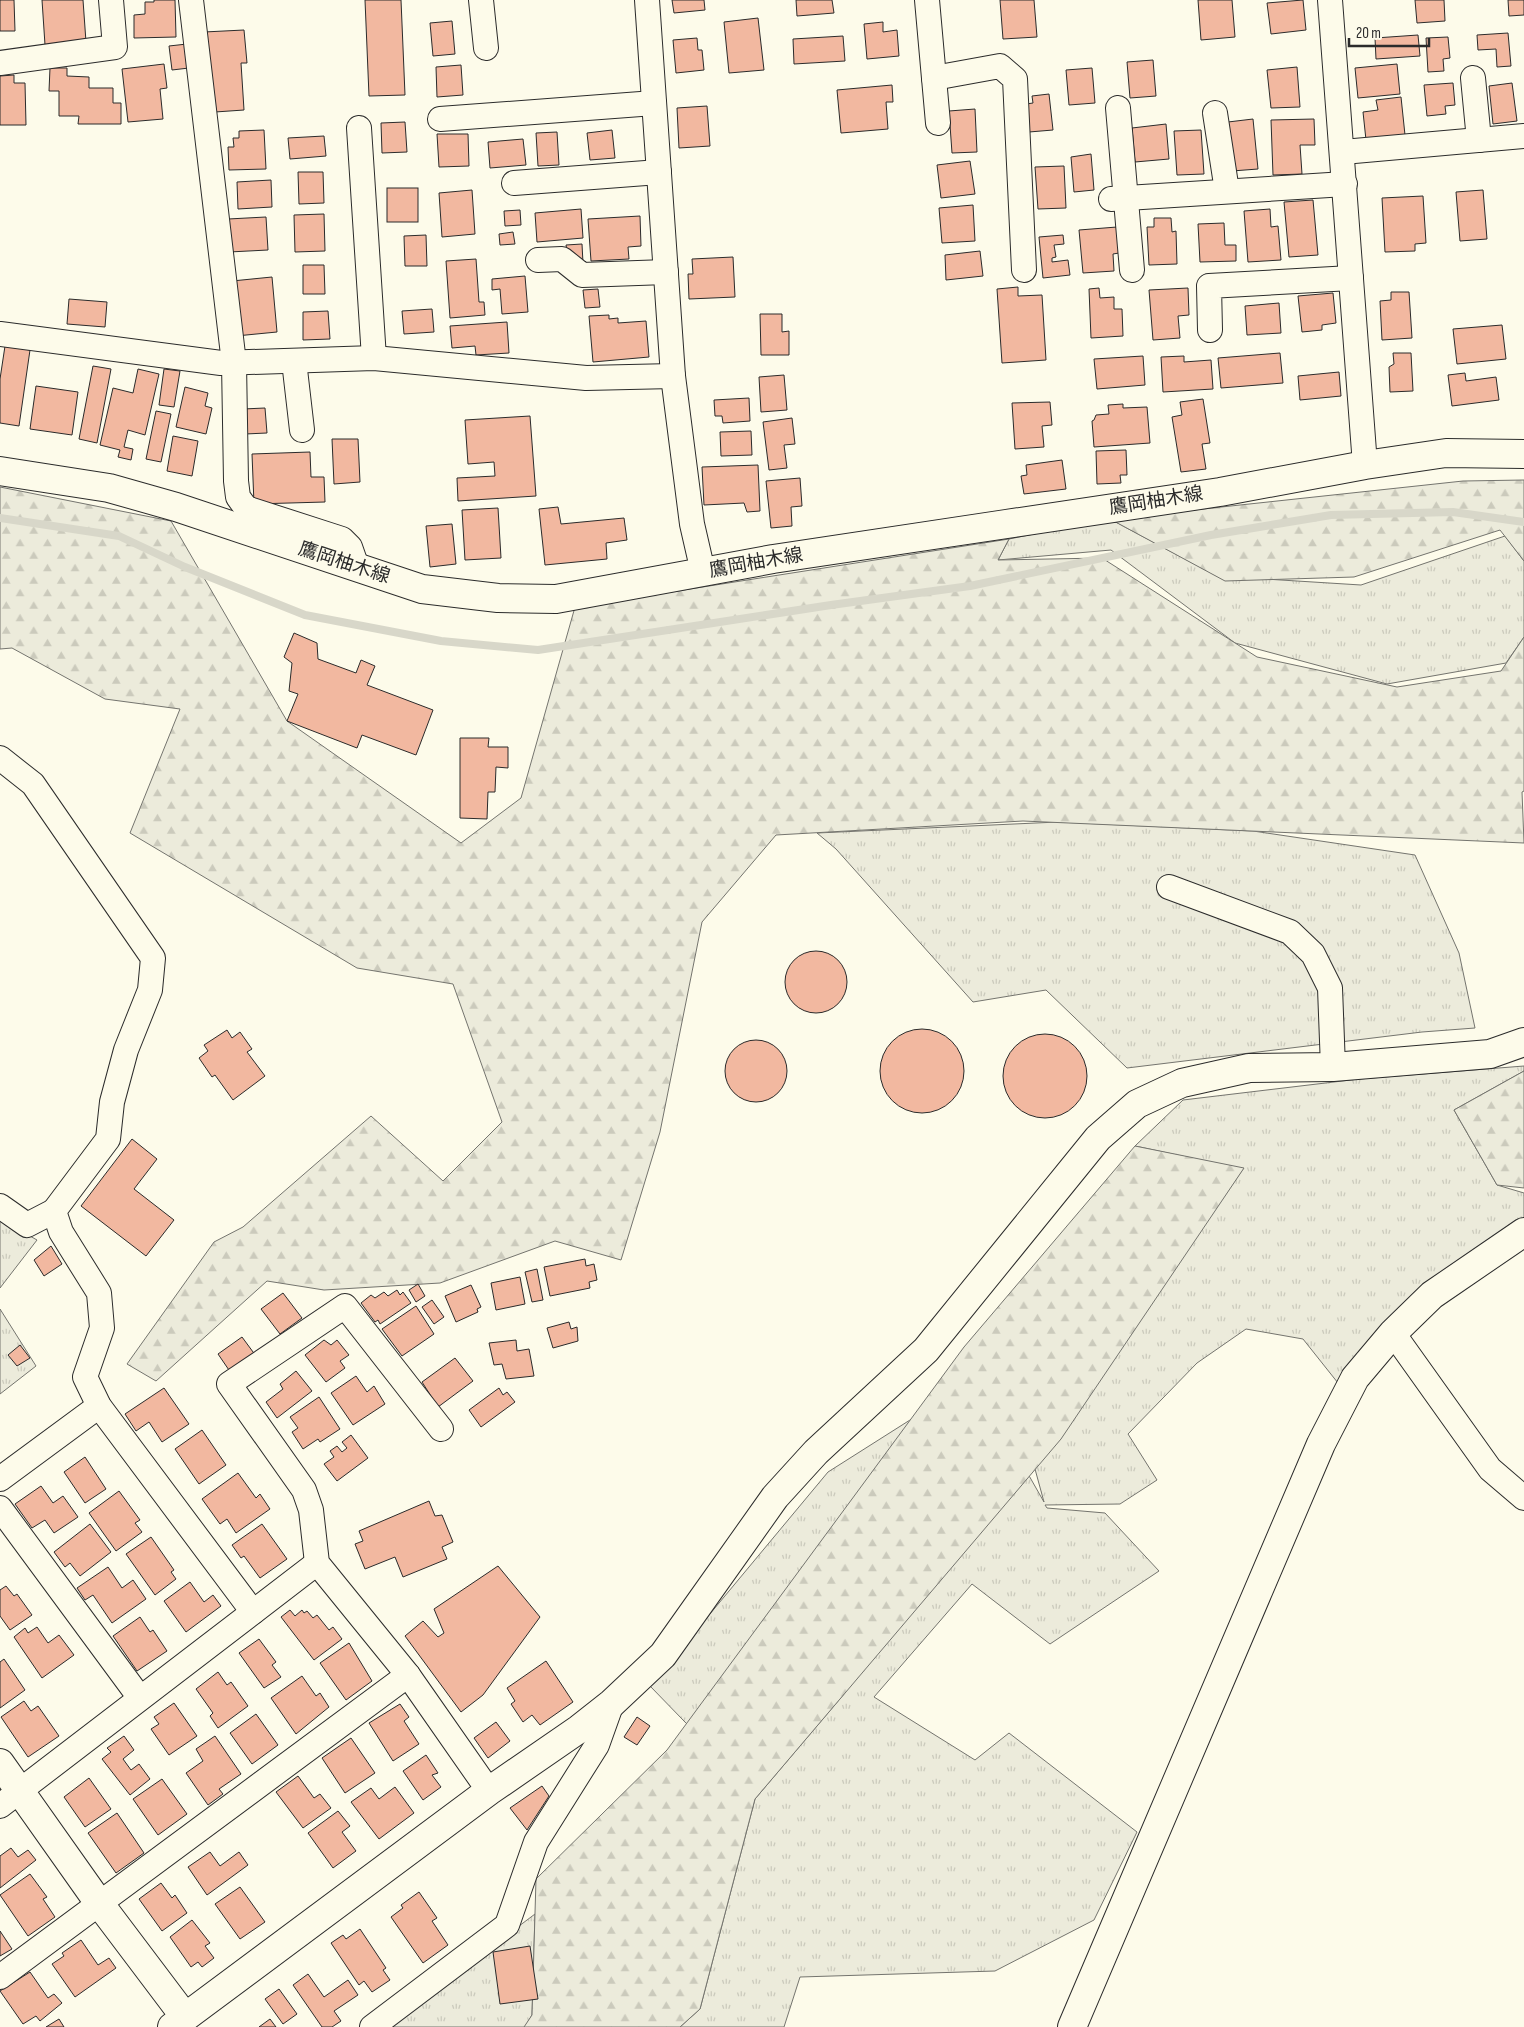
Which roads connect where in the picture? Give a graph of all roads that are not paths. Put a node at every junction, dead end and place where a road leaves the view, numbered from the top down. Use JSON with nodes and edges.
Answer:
{"nodes":[{"id":1,"x":111,"y":0,"type":"edge"},
{"id":2,"x":191,"y":0,"type":"edge"},
{"id":3,"x":481,"y":0,"type":"edge"},
{"id":4,"x":647,"y":0,"type":"edge"},
{"id":5,"x":927,"y":0,"type":"edge"},
{"id":6,"x":1330,"y":0,"type":"edge"},
{"id":7,"x":486,"y":48,"type":"dead end"},
{"id":8,"x":0,"y":63,"type":"edge"},
{"id":9,"x":934,"y":78,"type":"junction"},
{"id":10,"x":1473,"y":78,"type":"dead end"},
{"id":11,"x":654,"y":103,"type":"junction"},
{"id":12,"x":1118,"y":108,"type":"dead end"},
{"id":13,"x":1216,"y":113,"type":"dead end"},
{"id":14,"x":440,"y":119,"type":"dead end"},
{"id":15,"x":938,"y":123,"type":"dead end"},
{"id":16,"x":359,"y":128,"type":"dead end"},
{"id":17,"x":1524,"y":136,"type":"edge"},
{"id":18,"x":1479,"y":140,"type":"junction"},
{"id":19,"x":1343,"y":152,"type":"junction"},
{"id":20,"x":659,"y":172,"type":"junction"},
{"id":21,"x":514,"y":183,"type":"dead end"},
{"id":22,"x":1345,"y":184,"type":"junction"},
{"id":23,"x":1227,"y":191,"type":"junction"},
{"id":24,"x":1119,"y":198,"type":"junction"},
{"id":25,"x":538,"y":260,"type":"dead end"},
{"id":26,"x":1024,"y":270,"type":"dead end"},
{"id":27,"x":1132,"y":270,"type":"dead end"},
{"id":28,"x":666,"y":272,"type":"junction"},
{"id":29,"x":1351,"y":278,"type":"junction"},
{"id":30,"x":1210,"y":330,"type":"dead end"},
{"id":31,"x":0,"y":334,"type":"edge"},
{"id":32,"x":374,"y":358,"type":"junction"},
{"id":33,"x":294,"y":361,"type":"junction"},
{"id":34,"x":234,"y":364,"type":"junction"},
{"id":35,"x":673,"y":376,"type":"junction"},
{"id":36,"x":302,"y":430,"type":"dead end"},
{"id":37,"x":1524,"y":454,"type":"edge"},
{"id":38,"x":1365,"y":465,"type":"junction"},
{"id":39,"x":0,"y":471,"type":"edge"},
{"id":40,"x":357,"y":567,"type":"junction"},
{"id":41,"x":703,"y":572,"type":"junction"},
{"id":42,"x":0,"y":758,"type":"edge"},
{"id":43,"x":1169,"y":887,"type":"dead end"},
{"id":44,"x":1524,"y":1042,"type":"edge"},
{"id":45,"x":1333,"y":1067,"type":"junction"},
{"id":46,"x":0,"y":1206,"type":"edge"},
{"id":47,"x":54,"y":1212,"type":"junction"},
{"id":48,"x":1524,"y":1232,"type":"edge"},
{"id":49,"x":1393,"y":1333,"type":"junction"},
{"id":50,"x":100,"y":1406,"type":"junction"},
{"id":51,"x":440,"y":1429,"type":"dead end"},
{"id":52,"x":0,"y":1479,"type":"edge"},
{"id":53,"x":1524,"y":1498,"type":"edge"},
{"id":54,"x":0,"y":1508,"type":"edge"},
{"id":55,"x":317,"y":1563,"type":"junction"},
{"id":56,"x":253,"y":1612,"type":"junction"},
{"id":57,"x":408,"y":1675,"type":"junction"},
{"id":58,"x":140,"y":1698,"type":"junction"},
{"id":59,"x":612,"y":1703,"type":"junction"},
{"id":60,"x":0,"y":1763,"type":"edge"},
{"id":61,"x":489,"y":1791,"type":"junction"},
{"id":62,"x":10,"y":1799,"type":"edge"},
{"id":63,"x":99,"y":1903,"type":"junction"},
{"id":64,"x":0,"y":1977,"type":"edge"},
{"id":65,"x":178,"y":2022,"type":"edge"},
{"id":66,"x":372,"y":2027,"type":"edge"},
{"id":67,"x":1072,"y":2027,"type":"edge"}],
"edges":[{"from":1,"to":8,"type":"street"},
{"from":2,"to":34,"type":"street"},
{"from":3,"to":7,"type":"street"},
{"from":4,"to":11,"type":"street"},
{"from":5,"to":9,"type":"street"},
{"from":6,"to":19,"type":"street"},
{"from":9,"to":15,"type":"street"},
{"from":9,"to":26,"type":"street"},
{"from":10,"to":18,"type":"street"},
{"from":11,"to":14,"type":"street"},
{"from":11,"to":20,"type":"street"},
{"from":12,"to":24,"type":"street"},
{"from":13,"to":23,"type":"street"},
{"from":16,"to":32,"type":"street"},
{"from":17,"to":18,"type":"street"},
{"from":18,"to":19,"type":"street"},
{"from":19,"to":22,"type":"street"},
{"from":20,"to":21,"type":"street"},
{"from":20,"to":28,"type":"street"},
{"from":22,"to":23,"type":"street"},
{"from":22,"to":29,"type":"street"},
{"from":23,"to":24,"type":"street"},
{"from":24,"to":27,"type":"street"},
{"from":25,"to":28,"type":"street"},
{"from":28,"to":35,"type":"street"},
{"from":29,"to":30,"type":"street"},
{"from":29,"to":38,"type":"street"},
{"from":31,"to":34,"type":"street"},
{"from":32,"to":33,"type":"street"},
{"from":32,"to":35,"type":"street"},
{"from":33,"to":34,"type":"street"},
{"from":33,"to":36,"type":"street"},
{"from":34,"to":40,"type":"street"},
{"from":35,"to":41,"type":"street"},
{"from":37,"to":38,"type":"street","name":"鷹岡柚木線"},
{"from":38,"to":41,"type":"street","name":"鷹岡柚木線"},
{"from":39,"to":40,"type":"street","name":"鷹岡柚木線"},
{"from":40,"to":41,"type":"street","name":"鷹岡柚木線"},
{"from":42,"to":47,"type":"street"},
{"from":43,"to":45,"type":"street"},
{"from":44,"to":45,"type":"street"},
{"from":45,"to":59,"type":"street"},
{"from":46,"to":47,"type":"street"},
{"from":47,"to":50,"type":"street"},
{"from":48,"to":49,"type":"street"},
{"from":49,"to":53,"type":"street"},
{"from":49,"to":67,"type":"street"},
{"from":50,"to":52,"type":"street"},
{"from":50,"to":56,"type":"street"},
{"from":51,"to":55,"type":"street"},
{"from":54,"to":58,"type":"street"},
{"from":55,"to":56,"type":"street"},
{"from":55,"to":57,"type":"street"},
{"from":56,"to":58,"type":"street"},
{"from":57,"to":61,"type":"street"},
{"from":57,"to":63,"type":"street"},
{"from":58,"to":62,"type":"street"},
{"from":59,"to":61,"type":"street"},
{"from":59,"to":66,"type":"street"},
{"from":60,"to":62,"type":"street"},
{"from":61,"to":65,"type":"street"},
{"from":62,"to":63,"type":"street"},
{"from":63,"to":64,"type":"street"},
{"from":63,"to":65,"type":"street"}]}
